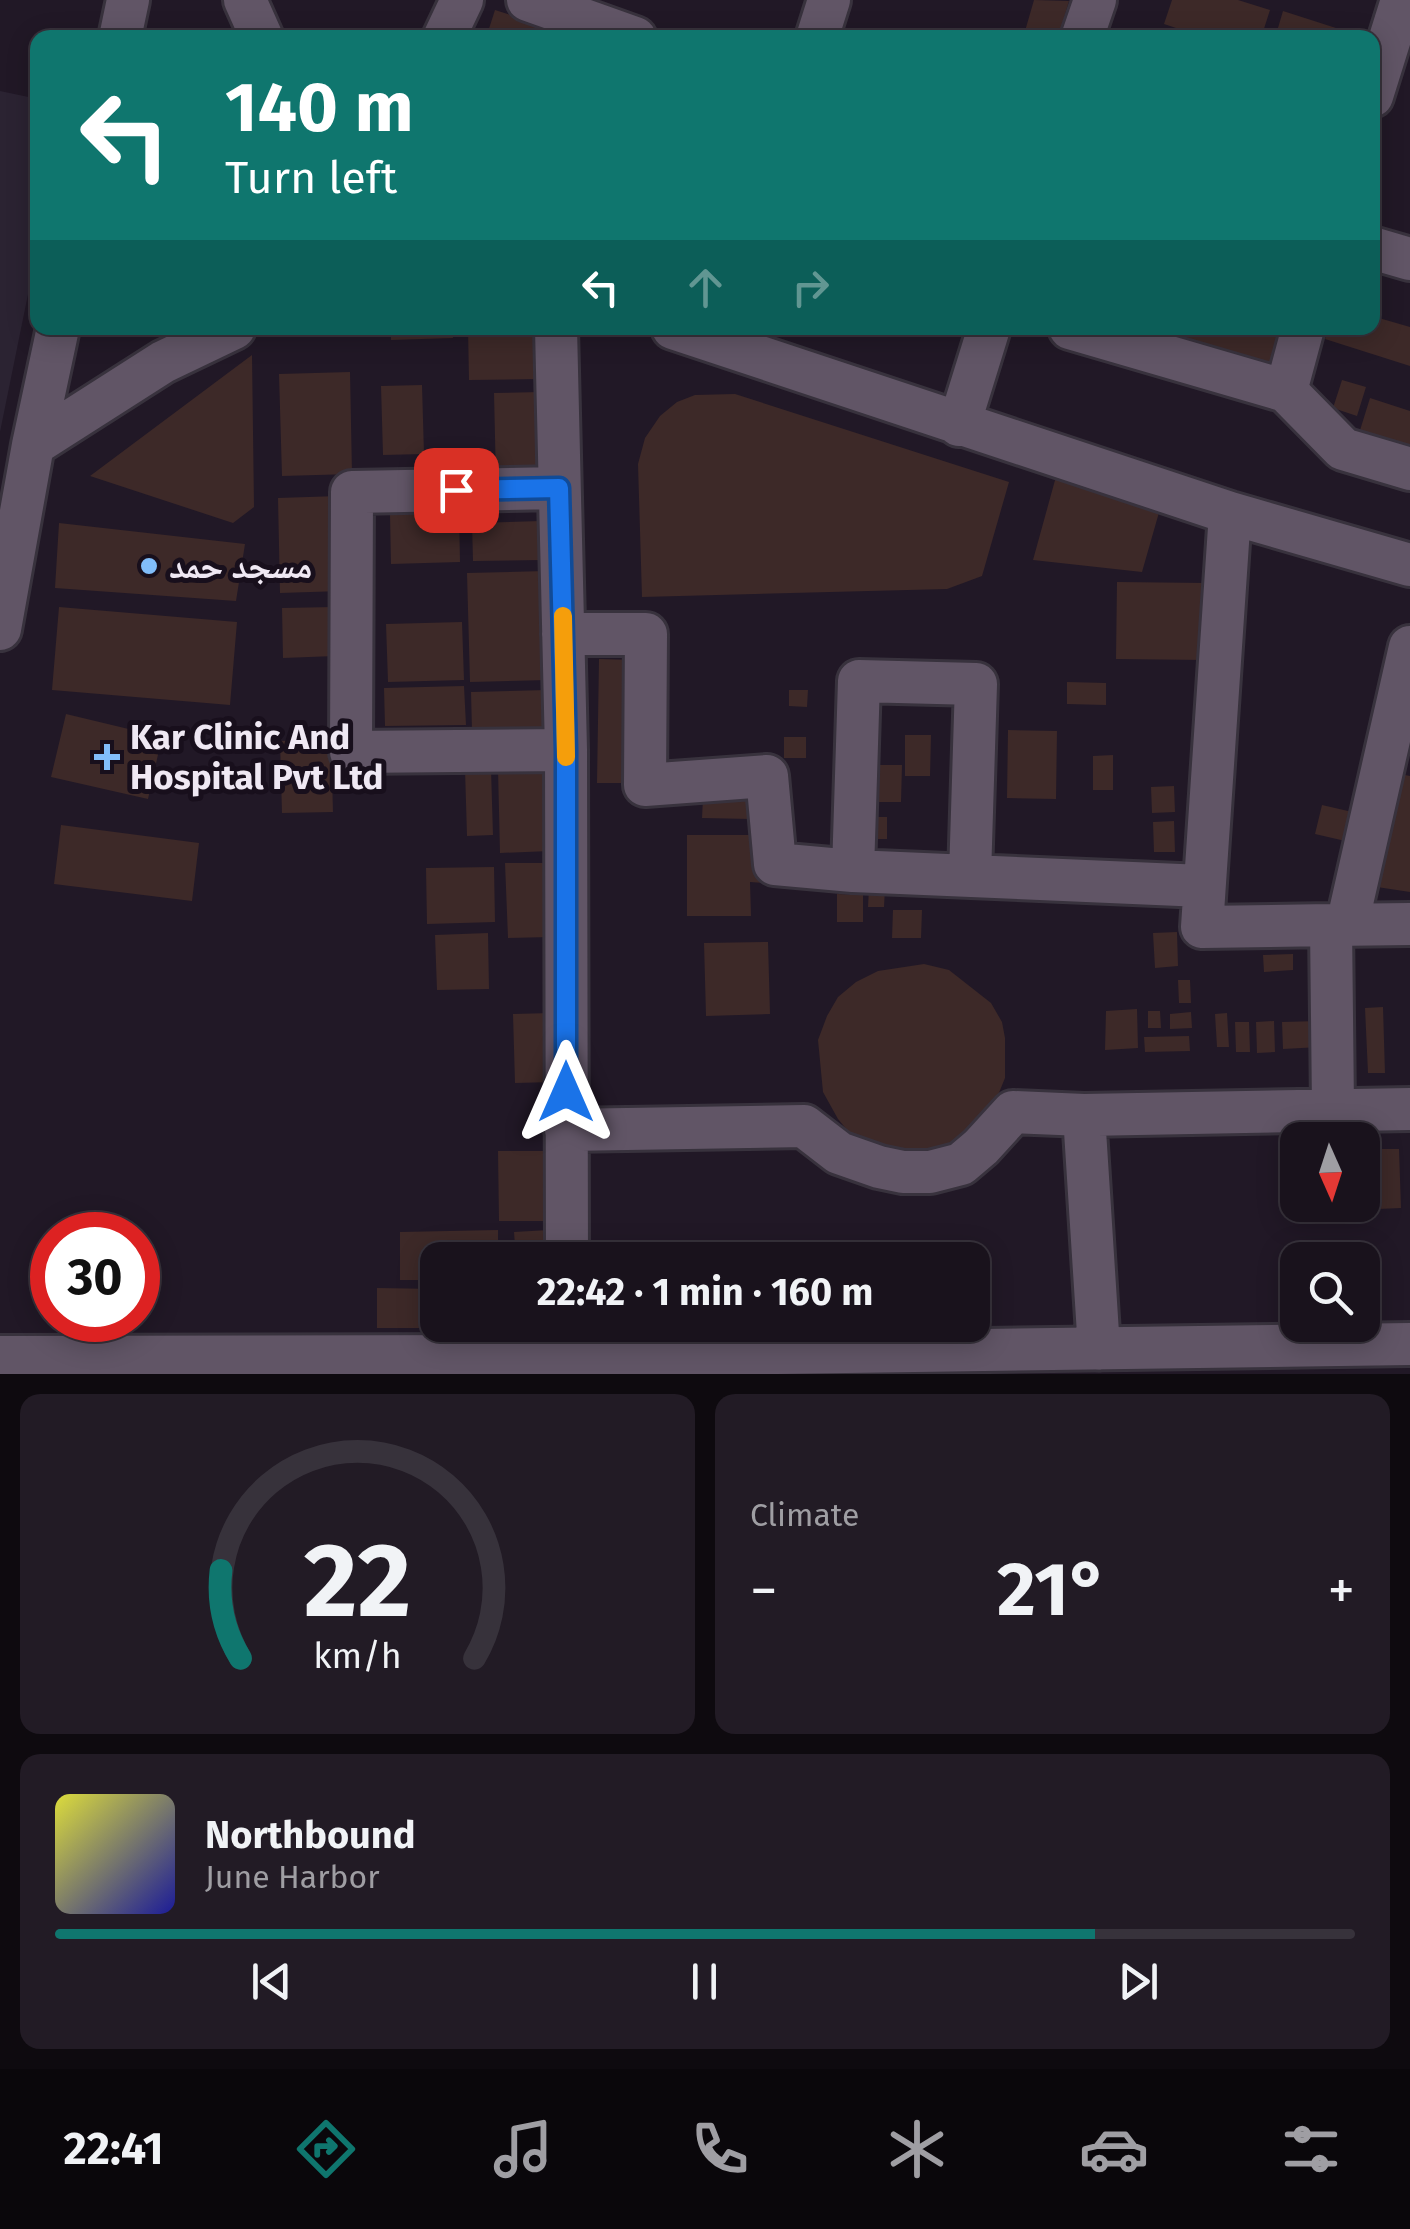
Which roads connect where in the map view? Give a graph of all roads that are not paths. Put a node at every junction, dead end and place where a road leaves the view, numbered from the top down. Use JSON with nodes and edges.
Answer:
{"nodes":[{"id":1,"x":128,"y":0,"type":"edge"},
{"id":2,"x":245,"y":0,"type":"edge"},
{"id":3,"x":462,"y":0,"type":"edge"},
{"id":4,"x":528,"y":0,"type":"edge"},
{"id":5,"x":829,"y":0,"type":"edge"},
{"id":6,"x":1095,"y":0,"type":"edge"},
{"id":7,"x":1402,"y":0,"type":"edge"},
{"id":8,"x":122,"y":30,"type":"edge"},
{"id":9,"x":258,"y":30,"type":"edge"},
{"id":10,"x":448,"y":30,"type":"edge"},
{"id":11,"x":612,"y":30,"type":"edge"},
{"id":12,"x":820,"y":30,"type":"edge"},
{"id":13,"x":1085,"y":30,"type":"edge"},
{"id":14,"x":1380,"y":70,"type":"edge"},
{"id":15,"x":1380,"y":250,"type":"edge"},
{"id":16,"x":1410,"y":259,"type":"edge"},
{"id":17,"x":57,"y":335,"type":"edge"},
{"id":18,"x":219,"y":335,"type":"edge"},
{"id":19,"x":556,"y":335,"type":"edge"},
{"id":20,"x":721,"y":335,"type":"edge"},
{"id":21,"x":987,"y":335,"type":"edge"},
{"id":22,"x":1094,"y":335,"type":"edge"},
{"id":23,"x":1302,"y":335,"type":"edge"},
{"id":24,"x":1286,"y":391,"type":"junction"},
{"id":25,"x":958,"y":425,"type":"junction"},
{"id":26,"x":33,"y":445,"type":"junction"},
{"id":27,"x":1410,"y":469,"type":"edge"},
{"id":28,"x":559,"y":488,"type":"junction"},
{"id":29,"x":1230,"y":513,"type":"junction"},
{"id":30,"x":1410,"y":565,"type":"edge"},
{"id":31,"x":0,"y":629,"type":"edge"},
{"id":32,"x":564,"y":634,"type":"junction"},
{"id":33,"x":1410,"y":647,"type":"edge"},
{"id":34,"x":566,"y":750,"type":"junction"},
{"id":35,"x":852,"y":871,"type":"junction"},
{"id":36,"x":970,"y":876,"type":"junction"},
{"id":37,"x":1203,"y":886,"type":"junction"},
{"id":38,"x":1410,"y":924,"type":"edge"},
{"id":39,"x":1339,"y":925,"type":"junction"},
{"id":40,"x":1333,"y":1108,"type":"junction"},
{"id":41,"x":1410,"y":1109,"type":"edge"},
{"id":42,"x":1084,"y":1115,"type":"junction"},
{"id":43,"x":566,"y":1130,"type":"junction"},
{"id":44,"x":568,"y":1242,"type":"edge"},
{"id":45,"x":532,"y":1342,"type":"edge"},
{"id":46,"x":634,"y":1342,"type":"edge"},
{"id":47,"x":1410,"y":1344,"type":"edge"},
{"id":48,"x":1098,"y":1349,"type":"junction"},
{"id":49,"x":0,"y":1357,"type":"edge"}],
"edges":[{"from":1,"to":8,"type":"street"},
{"from":2,"to":9,"type":"street"},
{"from":3,"to":10,"type":"street"},
{"from":4,"to":11,"type":"street"},
{"from":5,"to":12,"type":"street"},
{"from":6,"to":13,"type":"street"},
{"from":7,"to":14,"type":"street"},
{"from":15,"to":16,"type":"street"},
{"from":17,"to":26,"type":"street"},
{"from":18,"to":26,"type":"street"},
{"from":19,"to":28,"type":"street"},
{"from":20,"to":25,"type":"street"},
{"from":21,"to":25,"type":"street"},
{"from":22,"to":24,"type":"street"},
{"from":23,"to":24,"type":"street"},
{"from":24,"to":27,"type":"street"},
{"from":25,"to":29,"type":"street"},
{"from":26,"to":31,"type":"street"},
{"from":28,"to":32,"type":"street"},
{"from":28,"to":34,"type":"street"},
{"from":29,"to":30,"type":"street"},
{"from":29,"to":37,"type":"street"},
{"from":32,"to":34,"type":"street"},
{"from":32,"to":35,"type":"street"},
{"from":33,"to":39,"type":"street"},
{"from":34,"to":43,"type":"street"},
{"from":35,"to":36,"type":"street"},
{"from":35,"to":36,"type":"street"},
{"from":36,"to":37,"type":"street"},
{"from":37,"to":39,"type":"street"},
{"from":38,"to":39,"type":"street"},
{"from":39,"to":40,"type":"street"},
{"from":40,"to":41,"type":"street"},
{"from":40,"to":42,"type":"street"},
{"from":42,"to":43,"type":"street"},
{"from":42,"to":48,"type":"street"},
{"from":43,"to":44,"type":"street"},
{"from":45,"to":49,"type":"street"},
{"from":46,"to":48,"type":"street"},
{"from":47,"to":48,"type":"street"}]}
